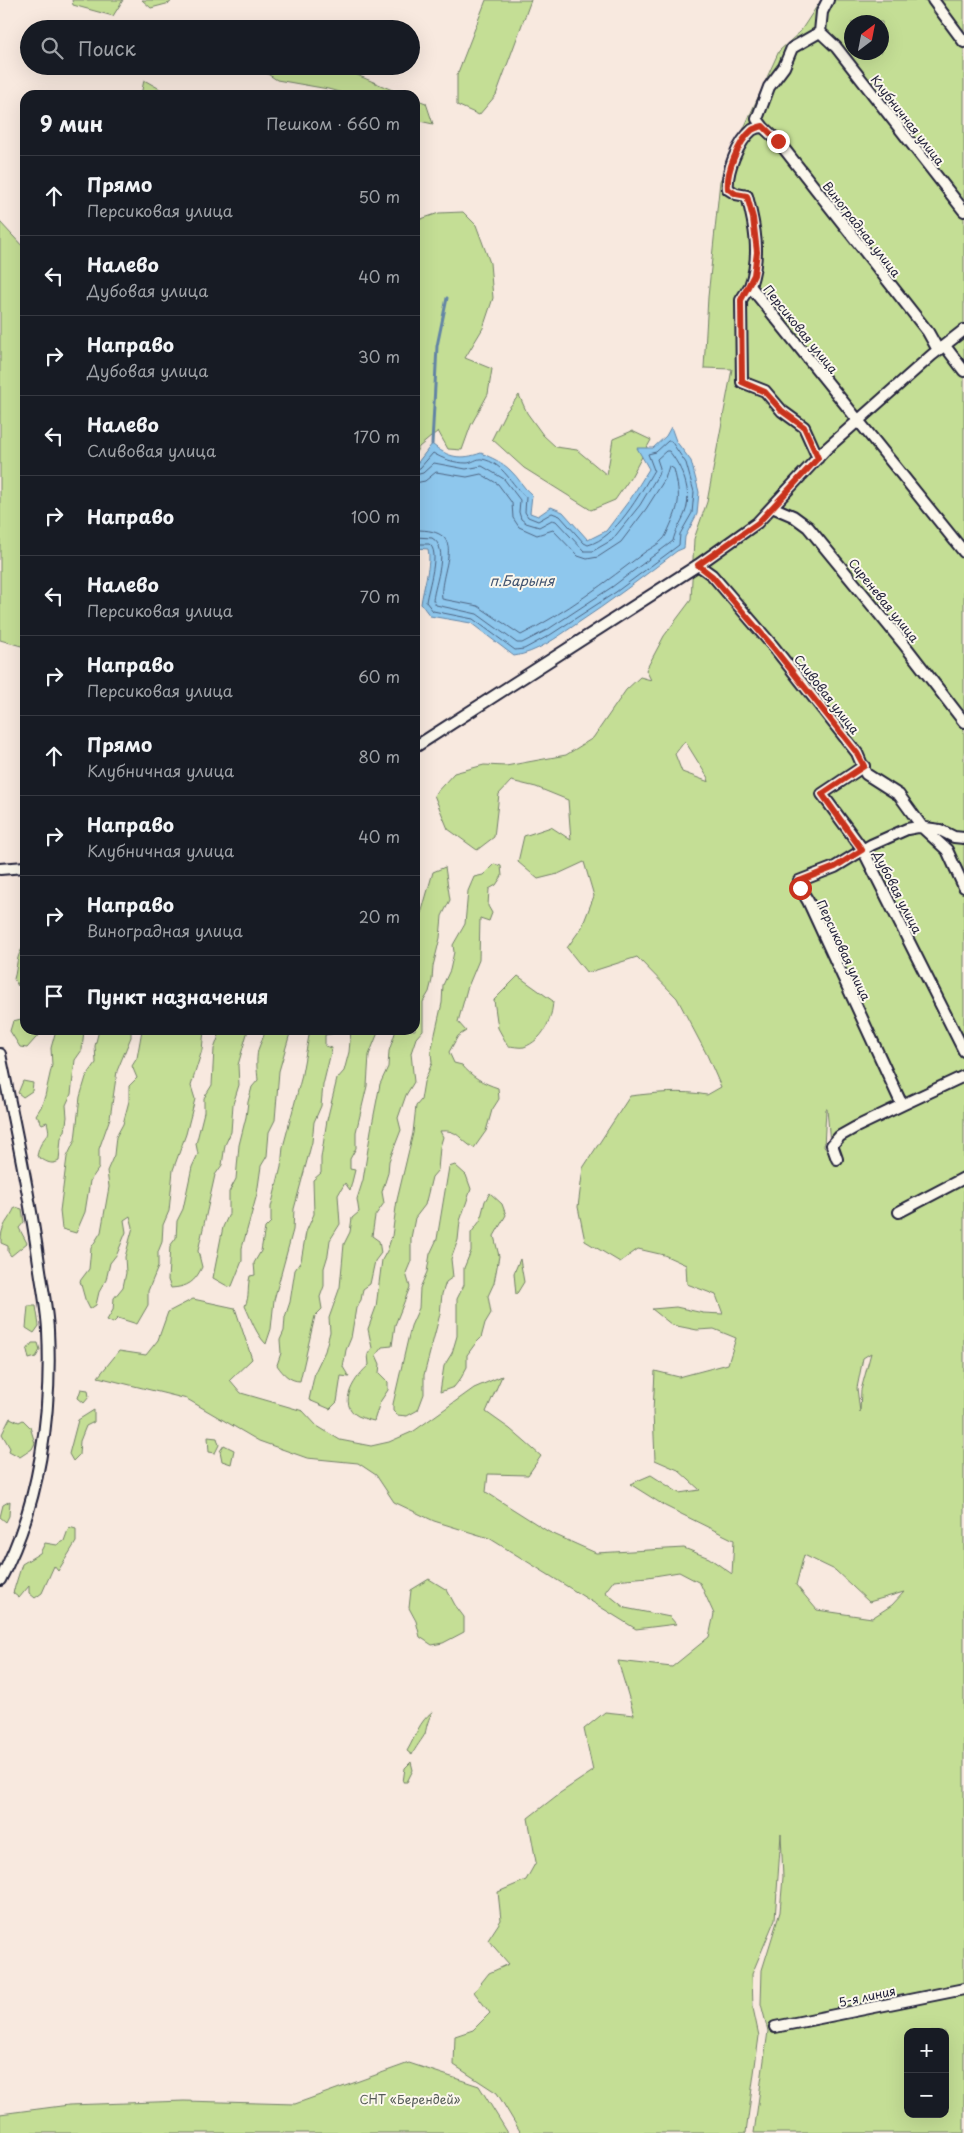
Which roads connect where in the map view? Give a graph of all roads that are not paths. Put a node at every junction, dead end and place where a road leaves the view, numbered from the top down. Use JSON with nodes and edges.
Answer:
{"nodes":[{"id":1,"x":828,"y":0,"type":"edge"},
{"id":2,"x":933,"y":0,"type":"edge"},
{"id":3,"x":820,"y":32,"type":"junction"},
{"id":4,"x":964,"y":42,"type":"edge"},
{"id":5,"x":763,"y":126,"type":"junction"},
{"id":6,"x":964,"y":211,"type":"edge"},
{"id":7,"x":750,"y":286,"type":"junction"},
{"id":8,"x":964,"y":330,"type":"edge"},
{"id":9,"x":942,"y":348,"type":"junction"},
{"id":10,"x":964,"y":371,"type":"edge"},
{"id":11,"x":859,"y":420,"type":"junction"},
{"id":12,"x":818,"y":458,"type":"junction"},
{"id":13,"x":772,"y":507,"type":"junction"},
{"id":14,"x":964,"y":552,"type":"edge"},
{"id":15,"x":698,"y":565,"type":"junction"},
{"id":16,"x":964,"y":722,"type":"edge"},
{"id":17,"x":420,"y":744,"type":"edge"},
{"id":18,"x":864,"y":766,"type":"junction"},
{"id":19,"x":923,"y":828,"type":"junction"},
{"id":20,"x":964,"y":838,"type":"edge"},
{"id":21,"x":862,"y":850,"type":"junction"},
{"id":22,"x":20,"y":867,"type":"edge"},
{"id":23,"x":0,"y":869,"type":"edge"},
{"id":24,"x":964,"y":887,"type":"edge"},
{"id":25,"x":964,"y":1051,"type":"edge"},
{"id":26,"x":0,"y":1054,"type":"edge"},
{"id":27,"x":964,"y":1076,"type":"edge"},
{"id":28,"x":902,"y":1105,"type":"junction"},
{"id":29,"x":837,"y":1160,"type":"dead end"},
{"id":30,"x":964,"y":1178,"type":"edge"},
{"id":31,"x":900,"y":1212,"type":"dead end"},
{"id":32,"x":0,"y":1580,"type":"edge"},
{"id":33,"x":964,"y":1989,"type":"edge"},
{"id":34,"x":775,"y":2027,"type":"dead end"}],
"edges":[{"from":1,"to":3,"type":"street"},
{"from":2,"to":4,"type":"street"},
{"from":3,"to":5,"type":"street"},
{"from":3,"to":6,"type":"street","name":"Клубничная улица"},
{"from":5,"to":7,"type":"street"},
{"from":5,"to":9,"type":"street","name":"Виноградная улица"},
{"from":7,"to":11,"type":"street","name":"Персиковая улица"},
{"from":7,"to":12,"type":"street","name":"Персиковая улица"},
{"from":8,"to":9,"type":"street"},
{"from":9,"to":10,"type":"street","name":"Виноградная улица"},
{"from":9,"to":11,"type":"street"},
{"from":11,"to":12,"type":"street"},
{"from":11,"to":14,"type":"street","name":"Персиковая улица"},
{"from":12,"to":13,"type":"street"},
{"from":13,"to":15,"type":"street"},
{"from":13,"to":16,"type":"street","name":"Сиреневая улица"},
{"from":15,"to":17,"type":"street"},
{"from":15,"to":18,"type":"street","name":"Сливовая улица"},
{"from":18,"to":19,"type":"street","name":"Сливовая улица"},
{"from":18,"to":21,"type":"street","name":"Дубовая улица"},
{"from":19,"to":20,"type":"street","name":"Персиковая улица"},
{"from":19,"to":21,"type":"street","name":"Персиковая улица"},
{"from":19,"to":24,"type":"street","name":"Сливовая улица"},
{"from":21,"to":25,"type":"street","name":"Дубовая улица"},
{"from":21,"to":28,"type":"street","name":"Персиковая улица"},
{"from":22,"to":23,"type":"street"},
{"from":26,"to":32,"type":"street"},
{"from":27,"to":28,"type":"street"},
{"from":28,"to":29,"type":"street"},
{"from":30,"to":31,"type":"street"},
{"from":33,"to":34,"type":"street","name":"5-я линия"}]}
